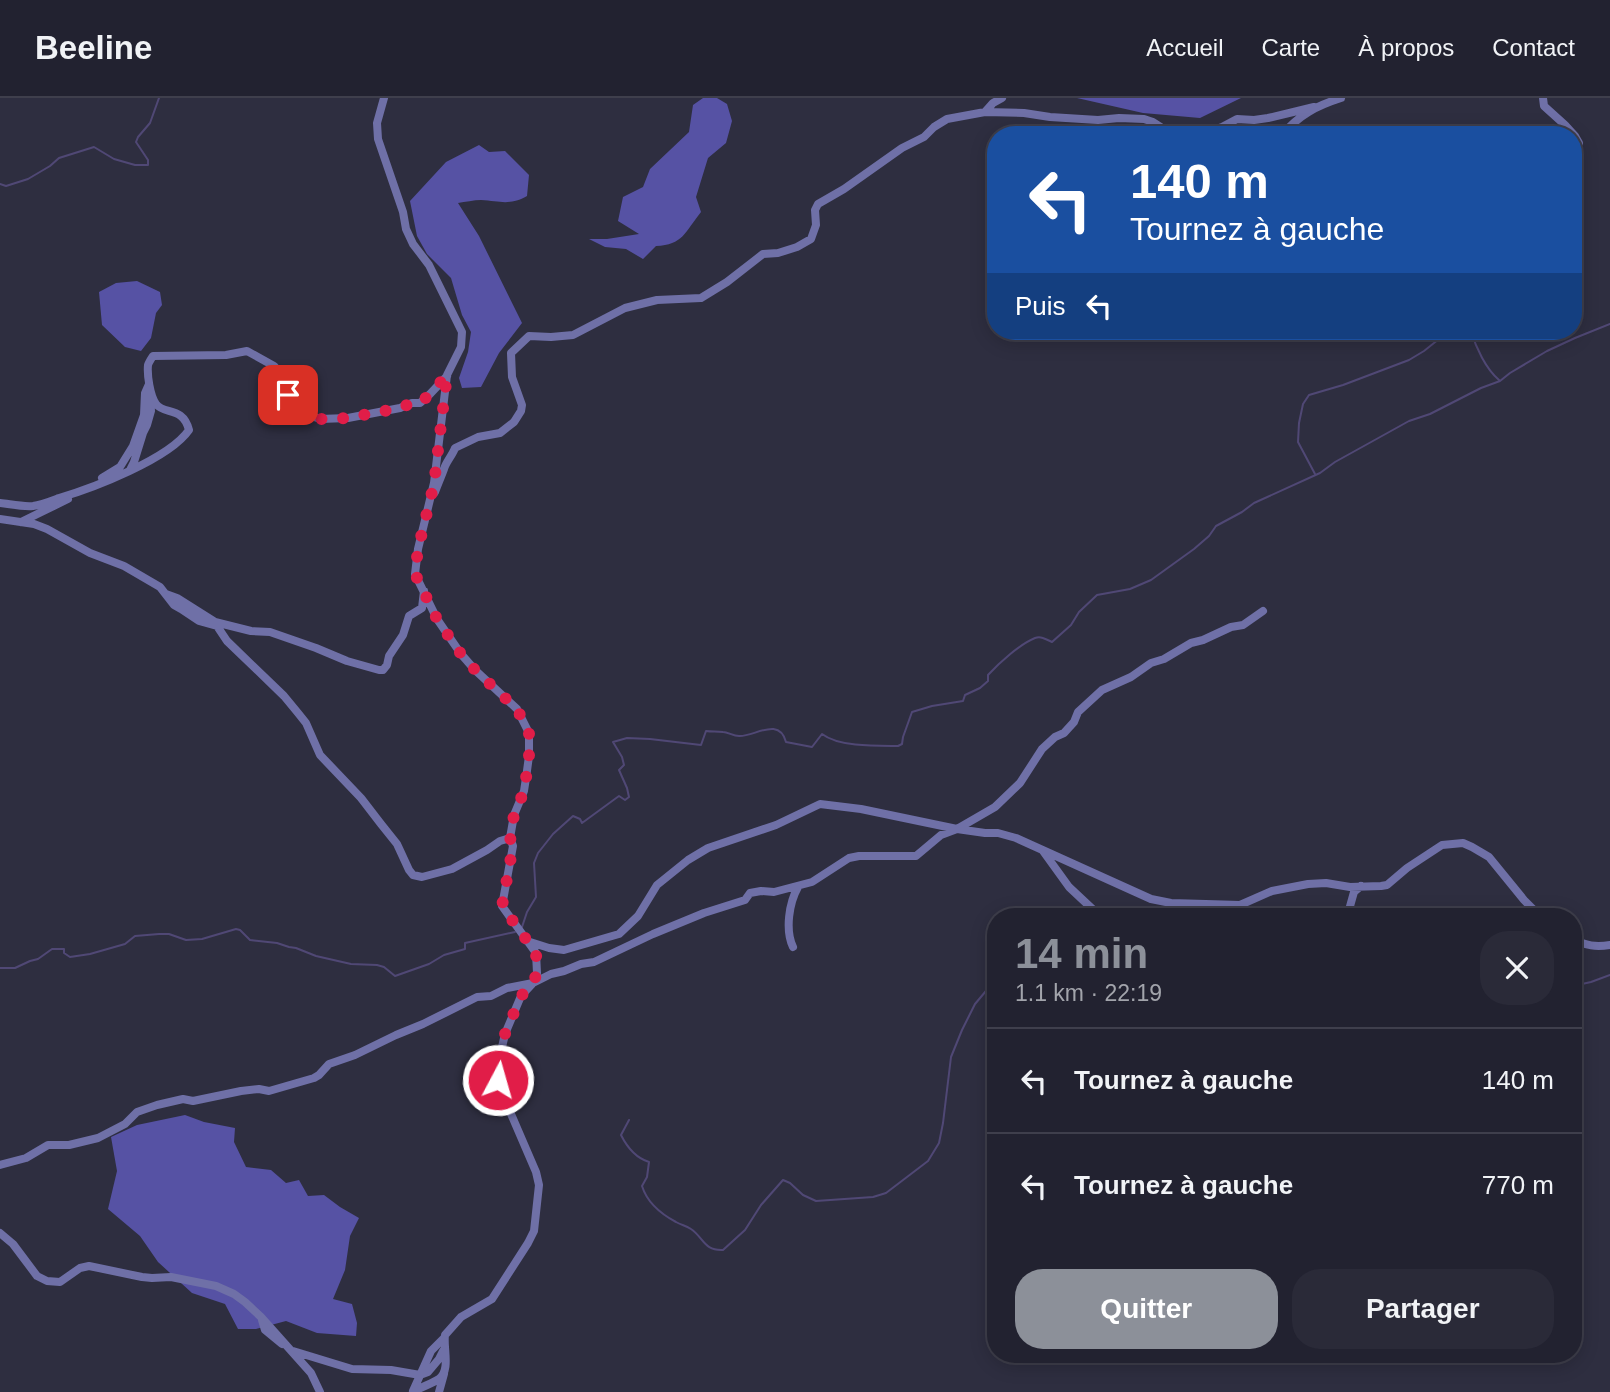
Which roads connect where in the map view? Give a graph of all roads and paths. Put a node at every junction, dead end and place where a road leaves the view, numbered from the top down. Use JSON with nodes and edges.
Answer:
{"nodes":[{"id":1,"x":384,"y":98,"type":"edge"},
{"id":2,"x":1002,"y":98,"type":"edge"},
{"id":3,"x":1341,"y":98,"type":"edge"},
{"id":4,"x":1543,"y":98,"type":"edge"},
{"id":5,"x":1314,"y":107,"type":"junction"},
{"id":6,"x":985,"y":112,"type":"junction"},
{"id":7,"x":1159,"y":126,"type":"edge"},
{"id":8,"x":1224,"y":126,"type":"edge"},
{"id":9,"x":1291,"y":126,"type":"edge"},
{"id":10,"x":1565,"y":126,"type":"edge"},
{"id":11,"x":447,"y":375,"type":"junction"},
{"id":12,"x":150,"y":386,"type":"junction"},
{"id":13,"x":128,"y":472,"type":"junction"},
{"id":14,"x":95,"y":485,"type":"junction"},
{"id":15,"x":76,"y":493,"type":"junction"},
{"id":16,"x":0,"y":503,"type":"edge"},
{"id":17,"x":428,"y":510,"type":"junction"},
{"id":18,"x":0,"y":519,"type":"edge"},
{"id":19,"x":21,"y":523,"type":"junction"},
{"id":20,"x":424,"y":590,"type":"junction"},
{"id":21,"x":166,"y":594,"type":"junction"},
{"id":22,"x":1263,"y":611,"type":"dead end"},
{"id":23,"x":957,"y":829,"type":"junction"},
{"id":24,"x":510,"y":838,"type":"junction"},
{"id":25,"x":1041,"y":849,"type":"junction"},
{"id":26,"x":1361,"y":886,"type":"junction"},
{"id":27,"x":798,"y":887,"type":"junction"},
{"id":28,"x":1091,"y":908,"type":"edge"},
{"id":29,"x":1350,"y":908,"type":"edge"},
{"id":30,"x":1532,"y":908,"type":"edge"},
{"id":31,"x":527,"y":940,"type":"junction"},
{"id":32,"x":1582,"y":944,"type":"edge"},
{"id":33,"x":1610,"y":945,"type":"edge"},
{"id":34,"x":793,"y":947,"type":"dead end"},
{"id":35,"x":533,"y":983,"type":"junction"},
{"id":36,"x":0,"y":1165,"type":"edge"},
{"id":37,"x":0,"y":1233,"type":"edge"},
{"id":38,"x":444,"y":1343,"type":"junction"},
{"id":39,"x":292,"y":1351,"type":"junction"},
{"id":40,"x":444,"y":1374,"type":"junction"},
{"id":41,"x":420,"y":1375,"type":"junction"},
{"id":42,"x":320,"y":1392,"type":"edge"},
{"id":43,"x":413,"y":1392,"type":"edge"},
{"id":44,"x":439,"y":1392,"type":"edge"}],
"edges":[{"from":1,"to":11,"type":"street"},
{"from":2,"to":6,"type":"street"},
{"from":3,"to":5,"type":"street"},
{"from":4,"to":10,"type":"street"},
{"from":5,"to":8,"type":"street"},
{"from":5,"to":9,"type":"street"},
{"from":6,"to":7,"type":"street"},
{"from":6,"to":17,"type":"street"},
{"from":11,"to":12,"type":"street"},
{"from":11,"to":17,"type":"street"},
{"from":12,"to":13,"type":"street"},
{"from":12,"to":13,"type":"street"},
{"from":12,"to":14,"type":"street"},
{"from":13,"to":14,"type":"street"},
{"from":14,"to":15,"type":"street"},
{"from":15,"to":16,"type":"street"},
{"from":15,"to":19,"type":"street"},
{"from":17,"to":20,"type":"street"},
{"from":18,"to":19,"type":"street"},
{"from":19,"to":21,"type":"street"},
{"from":20,"to":21,"type":"street"},
{"from":20,"to":24,"type":"street"},
{"from":21,"to":24,"type":"street"},
{"from":22,"to":23,"type":"street"},
{"from":23,"to":25,"type":"street"},
{"from":23,"to":27,"type":"street"},
{"from":23,"to":31,"type":"street"},
{"from":24,"to":31,"type":"street"},
{"from":25,"to":26,"type":"street"},
{"from":25,"to":28,"type":"street"},
{"from":26,"to":29,"type":"street"},
{"from":26,"to":30,"type":"street"},
{"from":27,"to":34,"type":"street"},
{"from":27,"to":35,"type":"street"},
{"from":31,"to":35,"type":"street"},
{"from":32,"to":33,"type":"street"},
{"from":35,"to":36,"type":"street"},
{"from":35,"to":38,"type":"street"},
{"from":37,"to":39,"type":"street"},
{"from":38,"to":40,"type":"street"},
{"from":38,"to":41,"type":"street"},
{"from":39,"to":41,"type":"street"},
{"from":39,"to":42,"type":"street"},
{"from":40,"to":43,"type":"street"},
{"from":40,"to":44,"type":"street"},
{"from":41,"to":43,"type":"street"}]}
